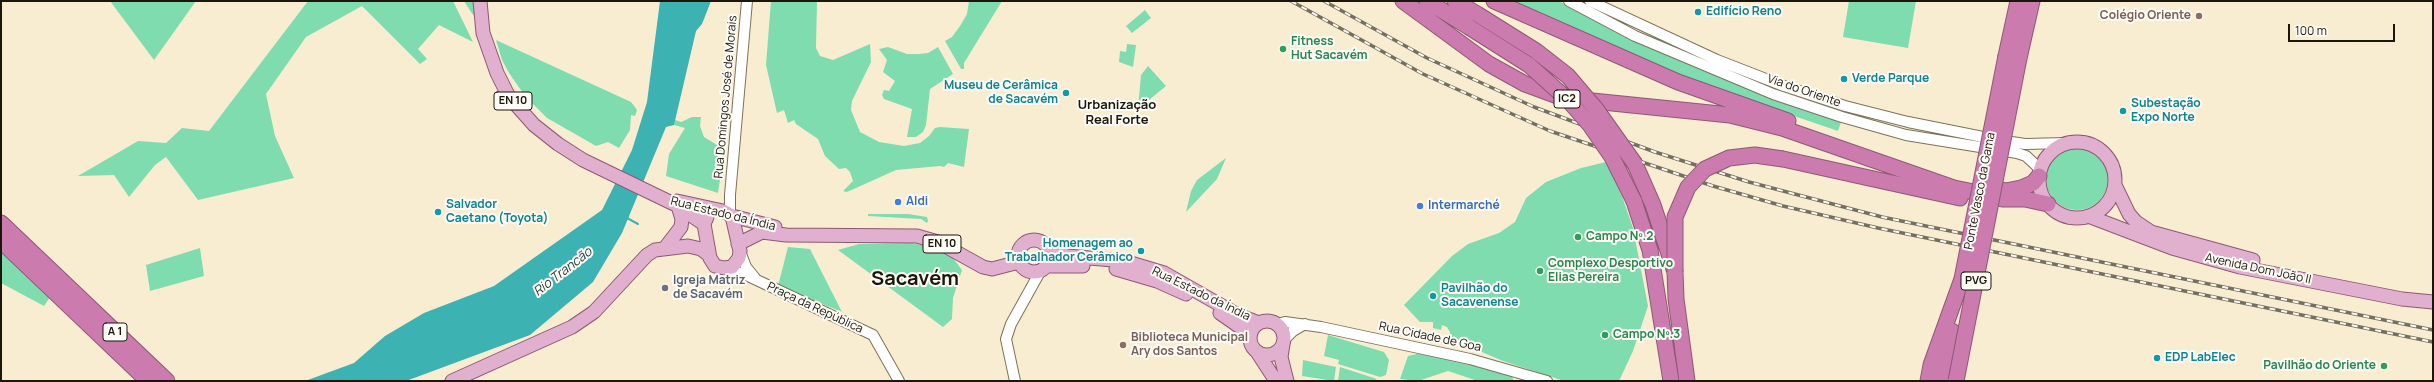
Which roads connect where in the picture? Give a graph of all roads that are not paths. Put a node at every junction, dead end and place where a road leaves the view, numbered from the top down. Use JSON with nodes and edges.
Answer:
{"nodes":[{"id":1,"x":480,"y":1,"type":"edge"},
{"id":2,"x":747,"y":1,"type":"edge"},
{"id":3,"x":1403,"y":1,"type":"edge"},
{"id":4,"x":1427,"y":1,"type":"edge"},
{"id":5,"x":1455,"y":1,"type":"edge"},
{"id":6,"x":1494,"y":1,"type":"edge"},
{"id":7,"x":1569,"y":1,"type":"edge"},
{"id":8,"x":1590,"y":1,"type":"edge"},
{"id":9,"x":2018,"y":1,"type":"edge"},
{"id":10,"x":2032,"y":1,"type":"edge"},
{"id":11,"x":1473,"y":20,"type":"junction"},
{"id":12,"x":1756,"y":75,"type":"junction"},
{"id":13,"x":1729,"y":77,"type":"junction"},
{"id":14,"x":1772,"y":94,"type":"junction"},
{"id":15,"x":1858,"y":122,"type":"junction"},
{"id":16,"x":1908,"y":122,"type":"junction"},
{"id":17,"x":2066,"y":143,"type":"junction"},
{"id":18,"x":2040,"y":173,"type":"junction"},
{"id":19,"x":2115,"y":185,"type":"junction"},
{"id":20,"x":730,"y":195,"type":"junction"},
{"id":21,"x":665,"y":199,"type":"junction"},
{"id":22,"x":2008,"y":199,"type":"junction"},
{"id":23,"x":2048,"y":204,"type":"junction"},
{"id":24,"x":678,"y":206,"type":"junction"},
{"id":25,"x":717,"y":210,"type":"junction"},
{"id":26,"x":731,"y":215,"type":"junction"},
{"id":27,"x":2088,"y":216,"type":"junction"},
{"id":28,"x":1,"y":223,"type":"edge"},
{"id":29,"x":704,"y":226,"type":"junction"},
{"id":30,"x":798,"y":234,"type":"junction"},
{"id":31,"x":1,"y":241,"type":"edge"},
{"id":32,"x":688,"y":246,"type":"junction"},
{"id":33,"x":664,"y":248,"type":"junction"},
{"id":34,"x":739,"y":248,"type":"junction"},
{"id":35,"x":1049,"y":250,"type":"junction"},
{"id":36,"x":709,"y":257,"type":"junction"},
{"id":37,"x":1019,"y":262,"type":"junction"},
{"id":38,"x":724,"y":268,"type":"junction"},
{"id":39,"x":1044,"y":268,"type":"junction"},
{"id":40,"x":1675,"y":272,"type":"junction"},
{"id":41,"x":1962,"y":279,"type":"junction"},
{"id":42,"x":756,"y":280,"type":"junction"},
{"id":43,"x":59,"y":287,"type":"junction"},
{"id":44,"x":2433,"y":293,"type":"edge"},
{"id":45,"x":2433,"y":302,"type":"edge"},
{"id":46,"x":1259,"y":323,"type":"junction"},
{"id":47,"x":1277,"y":324,"type":"junction"},
{"id":48,"x":1305,"y":324,"type":"junction"},
{"id":49,"x":1250,"y":337,"type":"junction"},
{"id":50,"x":1283,"y":343,"type":"junction"},
{"id":51,"x":1257,"y":352,"type":"junction"},
{"id":52,"x":148,"y":381,"type":"edge"},
{"id":53,"x":167,"y":381,"type":"edge"},
{"id":54,"x":452,"y":381,"type":"edge"},
{"id":55,"x":899,"y":381,"type":"edge"},
{"id":56,"x":1015,"y":381,"type":"edge"},
{"id":57,"x":1276,"y":381,"type":"edge"},
{"id":58,"x":1287,"y":381,"type":"edge"},
{"id":59,"x":1547,"y":381,"type":"edge"},
{"id":60,"x":1671,"y":381,"type":"edge"},
{"id":61,"x":1687,"y":381,"type":"edge"},
{"id":62,"x":1928,"y":381,"type":"edge"},
{"id":63,"x":1942,"y":381,"type":"edge"},
{"id":64,"x":1956,"y":381,"type":"edge"}],
"edges":[{"from":1,"to":21,"type":"main road","number":"EN 10"},
{"from":2,"to":20,"type":"street","name":"Rua Domingos José de Morais"},
{"from":3,"to":22,"type":"highway"},
{"from":4,"to":11,"type":"highway","number":"IC2"},
{"from":5,"to":11,"type":"highway","number":"IC2"},
{"from":6,"to":18,"type":"highway"},
{"from":7,"to":13,"type":"street","name":"Via do Oriente"},
{"from":8,"to":12,"type":"street","name":"Via do Oriente"},
{"from":9,"to":41,"type":"highway","name":"Ponte Vasco da Gama","number":"PVG","bridge":true},
{"from":10,"to":64,"type":"highway","name":"Ponte Vasco da Gama","number":"PVG","bridge":true},
{"from":11,"to":40,"type":"highway","number":"IC2","bridge":true},
{"from":11,"to":60,"type":"highway","number":"IC2","bridge":true},
{"from":12,"to":13,"type":"street"},
{"from":12,"to":14,"type":"street"},
{"from":12,"to":16,"type":"street","name":"Via do Oriente"},
{"from":13,"to":14,"type":"street","name":"Via do Oriente"},
{"from":14,"to":15,"type":"street","name":"Via do Oriente"},
{"from":15,"to":16,"type":"street"},
{"from":15,"to":18,"type":"street","name":"Via do Oriente"},
{"from":16,"to":17,"type":"street","name":"Via do Oriente"},
{"from":17,"to":18,"type":"main road"},
{"from":17,"to":19,"type":"main road"},
{"from":18,"to":23,"type":"main road"},
{"from":19,"to":27,"type":"main road"},
{"from":19,"to":44,"type":"main road","name":"Avenida Dom João II"},
{"from":20,"to":25,"type":"street","name":"Rua Domingos José de Morais"},
{"from":20,"to":26,"type":"street","name":"Rua Domingos José de Morais"},
{"from":21,"to":24,"type":"main road","name":"Rua Estado da Índia","number":"EN 10"},
{"from":21,"to":25,"type":"main road","name":"Rua Estado da Índia","number":"EN 10"},
{"from":22,"to":23,"type":"highway"},
{"from":22,"to":40,"type":"highway","bridge":true},
{"from":23,"to":27,"type":"main road"},
{"from":24,"to":29,"type":"main road","name":"Rua Estado da Índia","number":"EN 10"},
{"from":24,"to":33,"type":"main road"},
{"from":25,"to":26,"type":"main road","name":"Rua Estado da Índia","number":"EN 10"},
{"from":25,"to":29,"type":"main road"},
{"from":26,"to":30,"type":"main road","name":"Rua Estado da Índia","number":"EN 10"},
{"from":26,"to":34,"type":"main road","name":"Praça da República"},
{"from":27,"to":45,"type":"main road","name":"Avenida Dom João II"},
{"from":28,"to":43,"type":"highway","number":"A 1"},
{"from":29,"to":32,"type":"main road"},
{"from":29,"to":36,"type":"main road"},
{"from":30,"to":34,"type":"main road","name":"Rua Estado da Índia","number":"EN 10"},
{"from":30,"to":37,"type":"main road","name":"Rua Estado da Índia","number":"EN 10"},
{"from":31,"to":43,"type":"highway","number":"A 1"},
{"from":32,"to":33,"type":"main road"},
{"from":32,"to":36,"type":"main road","name":"Praça da República"},
{"from":33,"to":54,"type":"main road"},
{"from":34,"to":38,"type":"main road"},
{"from":34,"to":42,"type":"street","name":"Praça da República"},
{"from":35,"to":37,"type":"main road"},
{"from":35,"to":39,"type":"main road"},
{"from":35,"to":46,"type":"main road","name":"Rua Estado da Índia"},
{"from":36,"to":38,"type":"main road","name":"Praça da República"},
{"from":37,"to":39,"type":"main road"},
{"from":38,"to":42,"type":"street","name":"Praça da República"},
{"from":39,"to":49,"type":"main road","name":"Rua Estado da Índia"},
{"from":39,"to":56,"type":"street"},
{"from":40,"to":61,"type":"highway","number":"IC2"},
{"from":41,"to":62,"type":"highway"},
{"from":41,"to":63,"type":"highway","name":"Ponte Vasco da Gama","number":"PVG"},
{"from":42,"to":55,"type":"street","name":"Praça da República"},
{"from":43,"to":52,"type":"highway","number":"A 1"},
{"from":43,"to":53,"type":"highway","number":"A 1"},
{"from":46,"to":47,"type":"main road"},
{"from":46,"to":49,"type":"main road"},
{"from":47,"to":48,"type":"street","name":"Rua Cidade de Goa"},
{"from":47,"to":50,"type":"main road"},
{"from":48,"to":50,"type":"street"},
{"from":48,"to":59,"type":"street","name":"Rua Cidade de Goa"},
{"from":49,"to":51,"type":"main road"},
{"from":50,"to":51,"type":"main road"},
{"from":50,"to":58,"type":"main road"},
{"from":51,"to":57,"type":"main road"}]}
